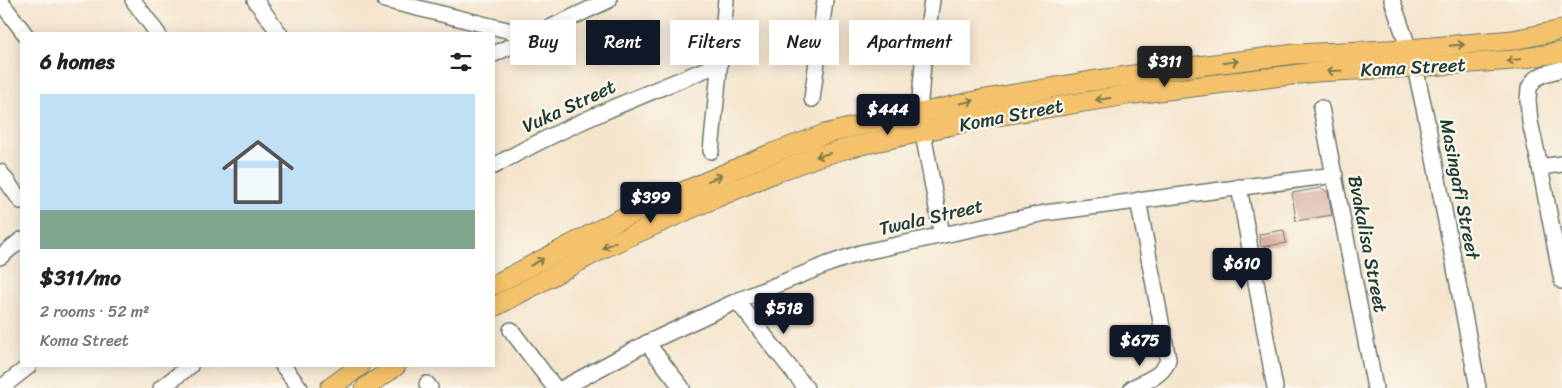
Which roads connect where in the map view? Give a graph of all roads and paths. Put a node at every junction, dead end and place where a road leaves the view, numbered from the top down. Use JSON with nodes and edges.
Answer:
{"nodes":[{"id":1,"x":0,"y":0,"type":"edge"},
{"id":2,"x":133,"y":0,"type":"edge"},
{"id":3,"x":254,"y":0,"type":"edge"},
{"id":4,"x":385,"y":0,"type":"edge"},
{"id":5,"x":609,"y":0,"type":"edge"},
{"id":6,"x":726,"y":0,"type":"edge"},
{"id":7,"x":825,"y":0,"type":"edge"},
{"id":8,"x":932,"y":0,"type":"edge"},
{"id":9,"x":1392,"y":0,"type":"edge"},
{"id":10,"x":566,"y":20,"type":"edge"},
{"id":11,"x":724,"y":20,"type":"edge"},
{"id":12,"x":1562,"y":30,"type":"edge"},
{"id":13,"x":150,"y":31,"type":"edge"},
{"id":14,"x":510,"y":31,"type":"edge"},
{"id":15,"x":24,"y":32,"type":"edge"},
{"id":16,"x":278,"y":32,"type":"edge"},
{"id":17,"x":510,"y":46,"type":"edge"},
{"id":18,"x":1409,"y":49,"type":"junction"},
{"id":19,"x":1562,"y":52,"type":"edge"},
{"id":20,"x":495,"y":54,"type":"edge"},
{"id":21,"x":717,"y":65,"type":"edge"},
{"id":22,"x":719,"y":65,"type":"edge"},
{"id":23,"x":1415,"y":68,"type":"junction"},
{"id":24,"x":1562,"y":69,"type":"edge"},
{"id":25,"x":812,"y":99,"type":"dead end"},
{"id":26,"x":1321,"y":108,"type":"dead end"},
{"id":27,"x":919,"y":112,"type":"junction"},
{"id":28,"x":922,"y":132,"type":"junction"},
{"id":29,"x":711,"y":150,"type":"dead end"},
{"id":30,"x":1562,"y":164,"type":"edge"},
{"id":31,"x":495,"y":165,"type":"edge"},
{"id":32,"x":1540,"y":167,"type":"junction"},
{"id":33,"x":0,"y":172,"type":"edge"},
{"id":34,"x":1334,"y":175,"type":"junction"},
{"id":35,"x":1239,"y":187,"type":"junction"},
{"id":36,"x":20,"y":200,"type":"edge"},
{"id":37,"x":1138,"y":200,"type":"junction"},
{"id":38,"x":942,"y":235,"type":"junction"},
{"id":39,"x":20,"y":241,"type":"edge"},
{"id":40,"x":0,"y":257,"type":"edge"},
{"id":41,"x":1562,"y":281,"type":"edge"},
{"id":42,"x":495,"y":284,"type":"edge"},
{"id":43,"x":737,"y":301,"type":"junction"},
{"id":44,"x":495,"y":306,"type":"edge"},
{"id":45,"x":511,"y":330,"type":"dead end"},
{"id":46,"x":647,"y":342,"type":"junction"},
{"id":47,"x":28,"y":367,"type":"edge"},
{"id":48,"x":189,"y":367,"type":"edge"},
{"id":49,"x":284,"y":367,"type":"edge"},
{"id":50,"x":359,"y":367,"type":"edge"},
{"id":51,"x":395,"y":367,"type":"edge"},
{"id":52,"x":1,"y":388,"type":"edge"},
{"id":53,"x":162,"y":388,"type":"edge"},
{"id":54,"x":300,"y":388,"type":"edge"},
{"id":55,"x":330,"y":388,"type":"edge"},
{"id":56,"x":365,"y":388,"type":"edge"},
{"id":57,"x":555,"y":388,"type":"edge"},
{"id":58,"x":563,"y":388,"type":"edge"},
{"id":59,"x":682,"y":388,"type":"edge"},
{"id":60,"x":806,"y":388,"type":"edge"},
{"id":61,"x":1132,"y":388,"type":"edge"},
{"id":62,"x":1275,"y":388,"type":"edge"},
{"id":63,"x":1375,"y":388,"type":"edge"},
{"id":64,"x":1478,"y":388,"type":"edge"}],
"edges":[{"from":1,"to":15,"type":"street"},
{"from":2,"to":13,"type":"street"},
{"from":3,"to":16,"type":"street"},
{"from":4,"to":14,"type":"street"},
{"from":5,"to":10,"type":"street"},
{"from":6,"to":11,"type":"street"},
{"from":7,"to":25,"type":"street"},
{"from":8,"to":27,"type":"street"},
{"from":9,"to":18,"type":"street","name":"Masingafi Street"},
{"from":18,"to":12,"type":"main road","name":"Koma Street","one_way":true},
{"from":17,"to":20,"type":"street"},
{"from":18,"to":23,"type":"street","name":"Masingafi Street"},
{"from":27,"to":18,"type":"main road","name":"Koma Street","one_way":true},
{"from":19,"to":23,"type":"main road","name":"Koma Street","one_way":true},
{"from":21,"to":31,"type":"street","name":"Vuka Street"},
{"from":22,"to":29,"type":"street"},
{"from":23,"to":28,"type":"main road","name":"Koma Street","one_way":true},
{"from":23,"to":64,"type":"street","name":"Masingafi Street"},
{"from":24,"to":32,"type":"street"},
{"from":26,"to":34,"type":"street","name":"Bvakalisa Street"},
{"from":27,"to":28,"type":"street"},
{"from":42,"to":27,"type":"main road","name":"Koma Street","one_way":true},
{"from":28,"to":38,"type":"street"},
{"from":28,"to":44,"type":"main road","name":"Koma Street","one_way":true},
{"from":30,"to":32,"type":"street"},
{"from":32,"to":41,"type":"street"},
{"from":33,"to":36,"type":"street"},
{"from":34,"to":35,"type":"street","name":"Twala Street"},
{"from":34,"to":63,"type":"street","name":"Bvakalisa Street"},
{"from":35,"to":37,"type":"street","name":"Twala Street"},
{"from":35,"to":62,"type":"street"},
{"from":37,"to":38,"type":"street","name":"Twala Street"},
{"from":37,"to":61,"type":"street"},
{"from":38,"to":43,"type":"street","name":"Twala Street"},
{"from":39,"to":40,"type":"street"},
{"from":43,"to":46,"type":"street","name":"Twala Street"},
{"from":43,"to":60,"type":"street"},
{"from":45,"to":57,"type":"street"},
{"from":46,"to":58,"type":"street","name":"Twala Street"},
{"from":46,"to":59,"type":"street"},
{"from":47,"to":52,"type":"street"},
{"from":48,"to":53,"type":"street"},
{"from":49,"to":54,"type":"street"},
{"from":50,"to":55,"type":"main road"},
{"from":51,"to":56,"type":"main road"}]}
